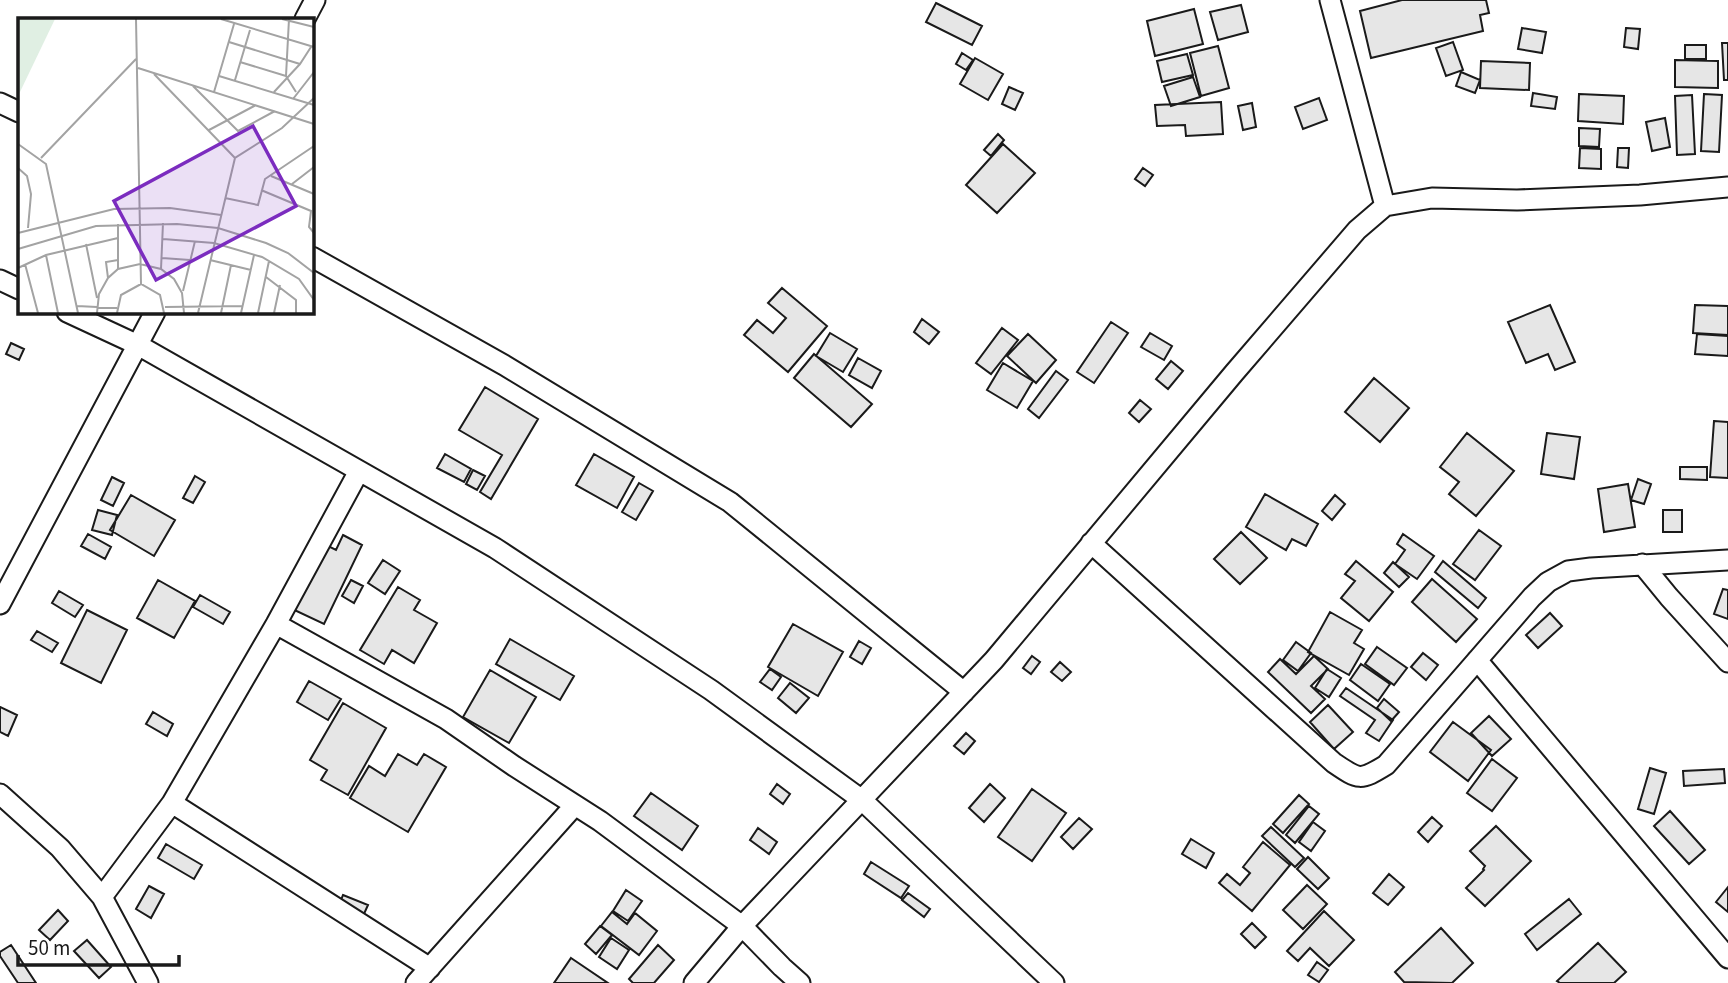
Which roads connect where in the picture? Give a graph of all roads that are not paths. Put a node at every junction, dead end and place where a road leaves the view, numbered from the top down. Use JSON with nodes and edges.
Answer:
{"nodes":[{"id":1,"x":315,"y":0,"type":"edge"},
{"id":2,"x":1330,"y":0,"type":"edge"},
{"id":3,"x":306,"y":18,"type":"edge"},
{"id":4,"x":0,"y":103,"type":"edge"},
{"id":5,"x":18,"y":112,"type":"edge"},
{"id":6,"x":1728,"y":187,"type":"edge"},
{"id":7,"x":1385,"y":206,"type":"junction"},
{"id":8,"x":313,"y":258,"type":"edge"},
{"id":9,"x":0,"y":280,"type":"edge"},
{"id":10,"x":18,"y":289,"type":"edge"},
{"id":11,"x":69,"y":313,"type":"edge"},
{"id":12,"x":154,"y":313,"type":"edge"},
{"id":13,"x":138,"y":345,"type":"junction"},
{"id":14,"x":359,"y":471,"type":"junction"},
{"id":15,"x":1091,"y":543,"type":"junction"},
{"id":16,"x":1728,"y":560,"type":"edge"},
{"id":17,"x":1642,"y":564,"type":"junction"},
{"id":18,"x":0,"y":604,"type":"edge"},
{"id":19,"x":276,"y":624,"type":"junction"},
{"id":20,"x":1477,"y":660,"type":"junction"},
{"id":21,"x":1728,"y":662,"type":"edge"},
{"id":22,"x":964,"y":692,"type":"junction"},
{"id":23,"x":0,"y":794,"type":"edge"},
{"id":24,"x":862,"y":800,"type":"junction"},
{"id":25,"x":172,"y":803,"type":"junction"},
{"id":26,"x":575,"y":805,"type":"junction"},
{"id":27,"x":102,"y":897,"type":"junction"},
{"id":28,"x":742,"y":926,"type":"junction"},
{"id":29,"x":1728,"y":958,"type":"edge"},
{"id":30,"x":430,"y":968,"type":"junction"},
{"id":31,"x":148,"y":983,"type":"edge"},
{"id":32,"x":416,"y":983,"type":"edge"},
{"id":33,"x":694,"y":983,"type":"edge"},
{"id":34,"x":800,"y":983,"type":"edge"},
{"id":35,"x":1054,"y":983,"type":"edge"}],
"edges":[{"from":1,"to":3,"type":"street"},
{"from":2,"to":7,"type":"street"},
{"from":4,"to":5,"type":"street"},
{"from":6,"to":7,"type":"street"},
{"from":7,"to":15,"type":"street"},
{"from":8,"to":22,"type":"street"},
{"from":9,"to":10,"type":"street"},
{"from":11,"to":13,"type":"street"},
{"from":12,"to":13,"type":"street"},
{"from":13,"to":14,"type":"street"},
{"from":13,"to":18,"type":"street"},
{"from":14,"to":19,"type":"street"},
{"from":14,"to":24,"type":"street"},
{"from":15,"to":20,"type":"street"},
{"from":15,"to":22,"type":"street"},
{"from":16,"to":17,"type":"street"},
{"from":17,"to":20,"type":"street"},
{"from":17,"to":21,"type":"street"},
{"from":19,"to":25,"type":"street"},
{"from":19,"to":26,"type":"street"},
{"from":20,"to":29,"type":"street"},
{"from":22,"to":24,"type":"street"},
{"from":23,"to":27,"type":"street"},
{"from":24,"to":28,"type":"street"},
{"from":24,"to":35,"type":"street"},
{"from":25,"to":27,"type":"street"},
{"from":25,"to":30,"type":"street"},
{"from":26,"to":28,"type":"street"},
{"from":26,"to":30,"type":"street"},
{"from":27,"to":31,"type":"street"},
{"from":28,"to":33,"type":"street"},
{"from":28,"to":34,"type":"street"},
{"from":30,"to":32,"type":"street"}]}
